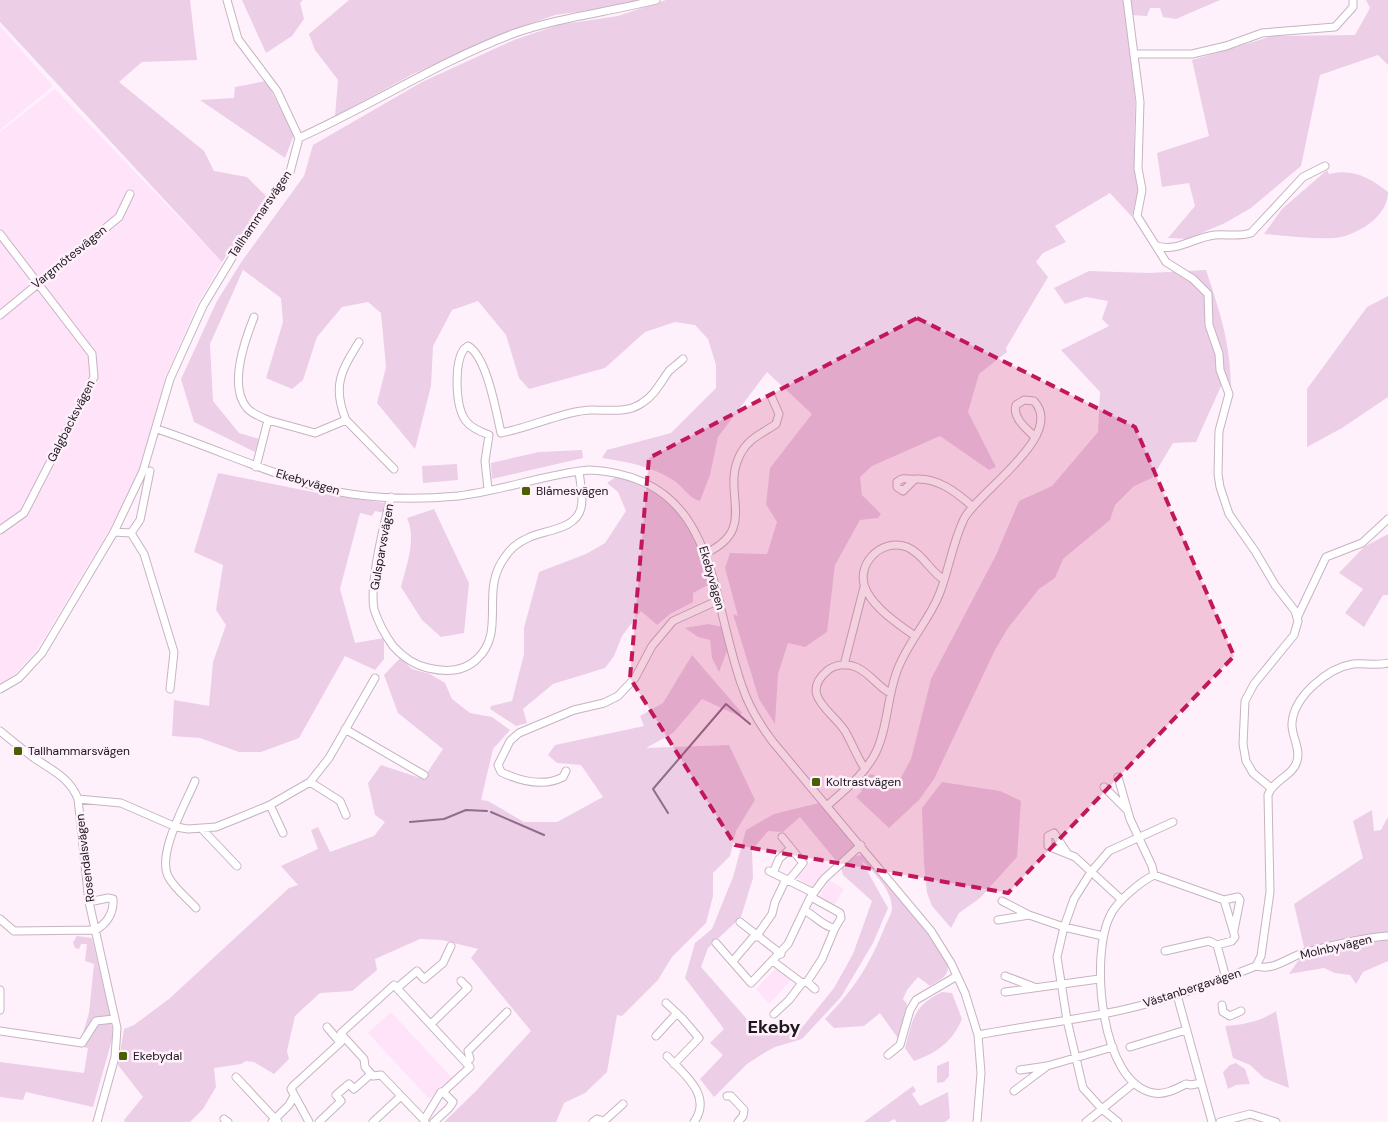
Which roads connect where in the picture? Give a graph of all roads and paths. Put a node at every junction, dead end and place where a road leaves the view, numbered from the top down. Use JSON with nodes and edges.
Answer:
{"nodes":[{"id":1,"x":227,"y":0,"type":"edge"},
{"id":2,"x":656,"y":0,"type":"edge"},
{"id":3,"x":1127,"y":0,"type":"edge"},
{"id":4,"x":1353,"y":0,"type":"edge"},
{"id":5,"x":1134,"y":54,"type":"junction"},
{"id":6,"x":299,"y":138,"type":"junction"},
{"id":7,"x":1325,"y":166,"type":"dead end"},
{"id":8,"x":130,"y":194,"type":"dead end"},
{"id":9,"x":0,"y":234,"type":"edge"},
{"id":10,"x":1157,"y":246,"type":"junction"},
{"id":11,"x":36,"y":284,"type":"junction"},
{"id":12,"x":0,"y":314,"type":"edge"},
{"id":13,"x":254,"y":317,"type":"dead end"},
{"id":14,"x":359,"y":342,"type":"dead end"},
{"id":15,"x":683,"y":359,"type":"dead end"},
{"id":16,"x":772,"y":398,"type":"dead end"},
{"id":17,"x":268,"y":420,"type":"junction"},
{"id":18,"x":346,"y":420,"type":"junction"},
{"id":19,"x":157,"y":429,"type":"junction"},
{"id":20,"x":502,"y":433,"type":"junction"},
{"id":21,"x":489,"y":435,"type":"junction"},
{"id":22,"x":1036,"y":437,"type":"junction"},
{"id":23,"x":256,"y":467,"type":"junction"},
{"id":24,"x":390,"y":467,"type":"dead end"},
{"id":25,"x":150,"y":471,"type":"dead end"},
{"id":26,"x":579,"y":471,"type":"junction"},
{"id":27,"x":914,"y":480,"type":"dead end"},
{"id":28,"x":488,"y":490,"type":"junction"},
{"id":29,"x":391,"y":497,"type":"junction"},
{"id":30,"x":972,"y":506,"type":"junction"},
{"id":31,"x":1388,"y":519,"type":"edge"},
{"id":32,"x":0,"y":530,"type":"edge"},
{"id":33,"x":114,"y":532,"type":"junction"},
{"id":34,"x":131,"y":533,"type":"junction"},
{"id":35,"x":706,"y":553,"type":"junction"},
{"id":36,"x":944,"y":580,"type":"junction"},
{"id":37,"x":864,"y":587,"type":"junction"},
{"id":38,"x":719,"y":600,"type":"junction"},
{"id":39,"x":1297,"y":618,"type":"junction"},
{"id":40,"x":915,"y":636,"type":"junction"},
{"id":41,"x":1388,"y":663,"type":"edge"},
{"id":42,"x":844,"y":665,"type":"junction"},
{"id":43,"x":375,"y":678,"type":"dead end"},
{"id":44,"x":0,"y":689,"type":"edge"},
{"id":45,"x":170,"y":689,"type":"dead end"},
{"id":46,"x":890,"y":693,"type":"junction"},
{"id":47,"x":345,"y":729,"type":"junction"},
{"id":48,"x":0,"y":731,"type":"edge"},
{"id":49,"x":865,"y":769,"type":"junction"},
{"id":50,"x":566,"y":771,"type":"dead end"},
{"id":51,"x":424,"y":774,"type":"dead end"},
{"id":52,"x":1118,"y":777,"type":"dead end"},
{"id":53,"x":195,"y":781,"type":"dead end"},
{"id":54,"x":310,"y":782,"type":"junction"},
{"id":55,"x":1104,"y":787,"type":"dead end"},
{"id":56,"x":1270,"y":788,"type":"junction"},
{"id":57,"x":78,"y":799,"type":"junction"},
{"id":58,"x":270,"y":804,"type":"junction"},
{"id":59,"x":828,"y":805,"type":"junction"},
{"id":60,"x":1126,"y":809,"type":"junction"},
{"id":61,"x":346,"y":815,"type":"dead end"},
{"id":62,"x":1173,"y":822,"type":"dead end"},
{"id":63,"x":176,"y":826,"type":"junction"},
{"id":64,"x":202,"y":829,"type":"junction"},
{"id":65,"x":283,"y":833,"type":"dead end"},
{"id":66,"x":782,"y":837,"type":"dead end"},
{"id":67,"x":1138,"y":838,"type":"junction"},
{"id":68,"x":861,"y":845,"type":"junction"},
{"id":69,"x":791,"y":848,"type":"junction"},
{"id":70,"x":1067,"y":853,"type":"dead end"},
{"id":71,"x":237,"y":866,"type":"dead end"},
{"id":72,"x":1091,"y":872,"type":"junction"},
{"id":73,"x":1154,"y":875,"type":"junction"},
{"id":74,"x":787,"y":880,"type":"junction"},
{"id":75,"x":813,"y":895,"type":"junction"},
{"id":76,"x":1122,"y":900,"type":"junction"},
{"id":77,"x":1224,"y":900,"type":"junction"},
{"id":78,"x":1002,"y":901,"type":"dead end"},
{"id":79,"x":89,"y":902,"type":"junction"},
{"id":80,"x":196,"y":908,"type":"dead end"},
{"id":81,"x":804,"y":910,"type":"junction"},
{"id":82,"x":1029,"y":915,"type":"junction"},
{"id":83,"x":0,"y":919,"type":"edge"},
{"id":84,"x":998,"y":920,"type":"dead end"},
{"id":85,"x":740,"y":922,"type":"dead end"},
{"id":86,"x":1064,"y":927,"type":"junction"},
{"id":87,"x":836,"y":928,"type":"junction"},
{"id":88,"x":96,"y":930,"type":"junction"},
{"id":89,"x":1234,"y":930,"type":"junction"},
{"id":90,"x":756,"y":936,"type":"junction"},
{"id":91,"x":1103,"y":936,"type":"junction"},
{"id":92,"x":1388,"y":936,"type":"edge"},
{"id":93,"x":716,"y":943,"type":"dead end"},
{"id":94,"x":1217,"y":945,"type":"junction"},
{"id":95,"x":451,"y":946,"type":"dead end"},
{"id":96,"x":1165,"y":952,"type":"dead end"},
{"id":97,"x":781,"y":954,"type":"junction"},
{"id":98,"x":733,"y":961,"type":"junction"},
{"id":99,"x":774,"y":962,"type":"junction"},
{"id":100,"x":1256,"y":966,"type":"junction"},
{"id":101,"x":957,"y":976,"type":"junction"},
{"id":102,"x":1005,"y":976,"type":"dead end"},
{"id":103,"x":1226,"y":978,"type":"junction"},
{"id":104,"x":1099,"y":979,"type":"junction"},
{"id":105,"x":461,"y":981,"type":"dead end"},
{"id":106,"x":804,"y":982,"type":"junction"},
{"id":107,"x":1061,"y":984,"type":"junction"},
{"id":108,"x":1034,"y":987,"type":"junction"},
{"id":109,"x":397,"y":988,"type":"junction"},
{"id":110,"x":815,"y":989,"type":"dead end"},
{"id":111,"x":0,"y":990,"type":"edge"},
{"id":112,"x":1005,"y":992,"type":"dead end"},
{"id":113,"x":1177,"y":995,"type":"junction"},
{"id":114,"x":666,"y":1003,"type":"dead end"},
{"id":115,"x":1222,"y":1005,"type":"dead end"},
{"id":116,"x":0,"y":1010,"type":"edge"},
{"id":117,"x":1241,"y":1010,"type":"dead end"},
{"id":118,"x":507,"y":1012,"type":"dead end"},
{"id":119,"x":677,"y":1013,"type":"junction"},
{"id":120,"x":774,"y":1014,"type":"dead end"},
{"id":121,"x":1104,"y":1014,"type":"junction"},
{"id":122,"x":114,"y":1019,"type":"junction"},
{"id":123,"x":1067,"y":1020,"type":"junction"},
{"id":124,"x":431,"y":1024,"type":"junction"},
{"id":125,"x":327,"y":1027,"type":"dead end"},
{"id":126,"x":1186,"y":1030,"type":"junction"},
{"id":127,"x":0,"y":1031,"type":"edge"},
{"id":128,"x":656,"y":1036,"type":"dead end"},
{"id":129,"x":978,"y":1036,"type":"junction"},
{"id":130,"x":341,"y":1038,"type":"junction"},
{"id":131,"x":1113,"y":1047,"type":"junction"},
{"id":132,"x":1130,"y":1047,"type":"dead end"},
{"id":133,"x":888,"y":1055,"type":"dead end"},
{"id":134,"x":667,"y":1056,"type":"dead end"},
{"id":135,"x":1076,"y":1058,"type":"junction"},
{"id":136,"x":466,"y":1062,"type":"junction"},
{"id":137,"x":674,"y":1064,"type":"junction"},
{"id":138,"x":1047,"y":1066,"type":"junction"},
{"id":139,"x":1020,"y":1070,"type":"dead end"},
{"id":140,"x":371,"y":1074,"type":"junction"},
{"id":141,"x":236,"y":1077,"type":"dead end"},
{"id":142,"x":1134,"y":1083,"type":"junction"},
{"id":143,"x":1201,"y":1083,"type":"junction"},
{"id":144,"x":1014,"y":1091,"type":"dead end"},
{"id":145,"x":442,"y":1092,"type":"junction"},
{"id":146,"x":294,"y":1096,"type":"junction"},
{"id":147,"x":401,"y":1096,"type":"junction"},
{"id":148,"x":727,"y":1096,"type":"dead end"},
{"id":149,"x":623,"y":1104,"type":"dead end"},
{"id":150,"x":1102,"y":1109,"type":"junction"},
{"id":151,"x":275,"y":1121,"type":"edge"},
{"id":152,"x":424,"y":1121,"type":"edge"},
{"id":153,"x":97,"y":1122,"type":"edge"},
{"id":154,"x":309,"y":1122,"type":"edge"},
{"id":155,"x":319,"y":1122,"type":"edge"},
{"id":156,"x":373,"y":1122,"type":"edge"},
{"id":157,"x":434,"y":1122,"type":"edge"},
{"id":158,"x":593,"y":1122,"type":"edge"},
{"id":159,"x":694,"y":1122,"type":"edge"},
{"id":160,"x":738,"y":1122,"type":"edge"},
{"id":161,"x":977,"y":1122,"type":"edge"},
{"id":162,"x":1086,"y":1122,"type":"edge"},
{"id":163,"x":1118,"y":1122,"type":"edge"},
{"id":164,"x":1212,"y":1122,"type":"edge"},
{"id":165,"x":1220,"y":1122,"type":"edge"},
{"id":166,"x":1276,"y":1122,"type":"edge"}],
"edges":[{"from":1,"to":6,"type":"street"},
{"from":2,"to":6,"type":"street"},
{"from":3,"to":5,"type":"street"},
{"from":4,"to":5,"type":"street"},
{"from":5,"to":10,"type":"street"},
{"from":6,"to":19,"type":"street","name":"Tallhammarsvägen"},
{"from":7,"to":10,"type":"street"},
{"from":8,"to":11,"type":"street","name":"Vargmötesvägen"},
{"from":9,"to":11,"type":"street","name":"Galgbacksvägen"},
{"from":10,"to":39,"type":"street"},
{"from":11,"to":12,"type":"street","name":"Vargmötesvägen"},
{"from":11,"to":32,"type":"street","name":"Galgbacksvägen"},
{"from":13,"to":17,"type":"street"},
{"from":14,"to":18,"type":"street"},
{"from":15,"to":20,"type":"street"},
{"from":16,"to":35,"type":"street"},
{"from":17,"to":18,"type":"street"},
{"from":17,"to":23,"type":"street"},
{"from":18,"to":24,"type":"street"},
{"from":19,"to":23,"type":"street","name":"Ekebyvägen"},
{"from":19,"to":33,"type":"street","name":"Tallhammarsvägen"},
{"from":20,"to":21,"type":"street"},
{"from":20,"to":21,"type":"street"},
{"from":21,"to":28,"type":"street"},
{"from":22,"to":22,"type":"street"},
{"from":22,"to":30,"type":"street"},
{"from":23,"to":29,"type":"street","name":"Ekebyvägen"},
{"from":25,"to":34,"type":"street"},
{"from":26,"to":28,"type":"street","name":"Ekebyvägen"},
{"from":26,"to":29,"type":"street","name":"Gulsparvsvägen"},
{"from":26,"to":35,"type":"street","name":"Ekebyvägen"},
{"from":27,"to":30,"type":"street"},
{"from":28,"to":29,"type":"street","name":"Ekebyvägen"},
{"from":30,"to":36,"type":"street"},
{"from":31,"to":39,"type":"street"},
{"from":33,"to":34,"type":"street"},
{"from":33,"to":44,"type":"street","name":"Tallhammarsvägen"},
{"from":34,"to":45,"type":"street"},
{"from":35,"to":38,"type":"street","name":"Ekebyvägen"},
{"from":36,"to":37,"type":"street"},
{"from":36,"to":40,"type":"street"},
{"from":37,"to":40,"type":"street"},
{"from":37,"to":42,"type":"street"},
{"from":38,"to":50,"type":"street"},
{"from":38,"to":59,"type":"street","name":"Ekebyvägen"},
{"from":39,"to":56,"type":"street"},
{"from":40,"to":46,"type":"street"},
{"from":41,"to":56,"type":"street"},
{"from":42,"to":46,"type":"street"},
{"from":42,"to":49,"type":"street"},
{"from":43,"to":47,"type":"street"},
{"from":46,"to":49,"type":"street"},
{"from":47,"to":51,"type":"street"},
{"from":47,"to":54,"type":"street"},
{"from":48,"to":57,"type":"street","name":"Rosendalsvägen"},
{"from":49,"to":59,"type":"street"},
{"from":52,"to":60,"type":"street"},
{"from":53,"to":63,"type":"street"},
{"from":54,"to":58,"type":"street"},
{"from":54,"to":61,"type":"street"},
{"from":55,"to":60,"type":"street"},
{"from":56,"to":100,"type":"street","name":"Västanbergavägen"},
{"from":57,"to":63,"type":"street"},
{"from":57,"to":79,"type":"street","name":"Rosendalsvägen"},
{"from":58,"to":64,"type":"street"},
{"from":58,"to":65,"type":"street"},
{"from":59,"to":68,"type":"street","name":"Ekebyvägen"},
{"from":60,"to":67,"type":"street"},
{"from":62,"to":67,"type":"street"},
{"from":63,"to":64,"type":"street"},
{"from":63,"to":80,"type":"street"},
{"from":64,"to":71,"type":"street"},
{"from":66,"to":69,"type":"street"},
{"from":67,"to":72,"type":"street"},
{"from":67,"to":73,"type":"street"},
{"from":68,"to":75,"type":"street"},
{"from":68,"to":101,"type":"street","name":"Ekebyvägen"},
{"from":69,"to":74,"type":"street"},
{"from":69,"to":74,"type":"street"},
{"from":70,"to":72,"type":"street"},
{"from":72,"to":76,"type":"street"},
{"from":72,"to":86,"type":"street"},
{"from":73,"to":76,"type":"street"},
{"from":73,"to":77,"type":"street"},
{"from":74,"to":75,"type":"street"},
{"from":74,"to":90,"type":"street"},
{"from":75,"to":81,"type":"street"},
{"from":75,"to":87,"type":"street"},
{"from":76,"to":91,"type":"street"},
{"from":77,"to":89,"type":"street"},
{"from":77,"to":89,"type":"street"},
{"from":78,"to":82,"type":"street"},
{"from":79,"to":88,"type":"street","name":"Rosendalsvägen"},
{"from":79,"to":88,"type":"street"},
{"from":81,"to":87,"type":"street"},
{"from":81,"to":97,"type":"street"},
{"from":82,"to":84,"type":"street"},
{"from":82,"to":86,"type":"street"},
{"from":83,"to":88,"type":"street"},
{"from":85,"to":90,"type":"street"},
{"from":86,"to":91,"type":"street"},
{"from":86,"to":107,"type":"street"},
{"from":87,"to":106,"type":"street"},
{"from":88,"to":122,"type":"street","name":"Rosendalsvägen"},
{"from":89,"to":94,"type":"street"},
{"from":90,"to":97,"type":"street"},
{"from":90,"to":98,"type":"street"},
{"from":91,"to":104,"type":"street"},
{"from":92,"to":100,"type":"street","name":"Molnbyvägen"},
{"from":93,"to":98,"type":"street"},
{"from":94,"to":96,"type":"street"},
{"from":94,"to":103,"type":"street"},
{"from":95,"to":109,"type":"street"},
{"from":97,"to":99,"type":"street"},
{"from":98,"to":99,"type":"street"},
{"from":99,"to":106,"type":"street"},
{"from":100,"to":103,"type":"street","name":"Västanbergavägen"},
{"from":101,"to":129,"type":"street","name":"Ekebyvägen"},
{"from":101,"to":133,"type":"street"},
{"from":102,"to":108,"type":"street"},
{"from":103,"to":113,"type":"street","name":"Västanbergavägen"},
{"from":104,"to":107,"type":"street"},
{"from":104,"to":121,"type":"street"},
{"from":105,"to":124,"type":"street"},
{"from":106,"to":110,"type":"street"},
{"from":106,"to":120,"type":"street"},
{"from":107,"to":108,"type":"street"},
{"from":107,"to":123,"type":"street"},
{"from":108,"to":112,"type":"street"},
{"from":109,"to":124,"type":"street"},
{"from":109,"to":130,"type":"street"},
{"from":111,"to":116,"type":"street"},
{"from":113,"to":121,"type":"street","name":"Västanbergavägen"},
{"from":113,"to":126,"type":"street"},
{"from":114,"to":119,"type":"street"},
{"from":115,"to":117,"type":"street"},
{"from":118,"to":136,"type":"street"},
{"from":119,"to":128,"type":"street"},
{"from":119,"to":137,"type":"street"},
{"from":121,"to":123,"type":"street","name":"Västanbergavägen"},
{"from":121,"to":131,"type":"street"},
{"from":122,"to":127,"type":"street"},
{"from":122,"to":153,"type":"street","name":"Rosendalsvägen"},
{"from":123,"to":129,"type":"street","name":"Västanbergavägen"},
{"from":123,"to":135,"type":"street"},
{"from":124,"to":136,"type":"street"},
{"from":125,"to":130,"type":"street"},
{"from":126,"to":132,"type":"street"},
{"from":126,"to":143,"type":"street"},
{"from":129,"to":161,"type":"street","name":"Ekebyvägen"},
{"from":130,"to":140,"type":"street"},
{"from":130,"to":146,"type":"street"},
{"from":131,"to":135,"type":"street"},
{"from":131,"to":142,"type":"street"},
{"from":134,"to":137,"type":"street"},
{"from":135,"to":138,"type":"street"},
{"from":135,"to":150,"type":"street"},
{"from":136,"to":145,"type":"street"},
{"from":137,"to":159,"type":"street"},
{"from":138,"to":139,"type":"street"},
{"from":138,"to":144,"type":"street"},
{"from":140,"to":147,"type":"street"},
{"from":140,"to":155,"type":"street"},
{"from":141,"to":151,"type":"street"},
{"from":142,"to":143,"type":"street"},
{"from":142,"to":150,"type":"street"},
{"from":143,"to":164,"type":"street"},
{"from":145,"to":152,"type":"street"},
{"from":145,"to":157,"type":"street"},
{"from":146,"to":151,"type":"street"},
{"from":146,"to":154,"type":"street"},
{"from":147,"to":152,"type":"street"},
{"from":147,"to":156,"type":"street"},
{"from":148,"to":160,"type":"street"},
{"from":149,"to":158,"type":"street"},
{"from":150,"to":162,"type":"street"},
{"from":150,"to":163,"type":"street"},
{"from":165,"to":166,"type":"street"}]}
